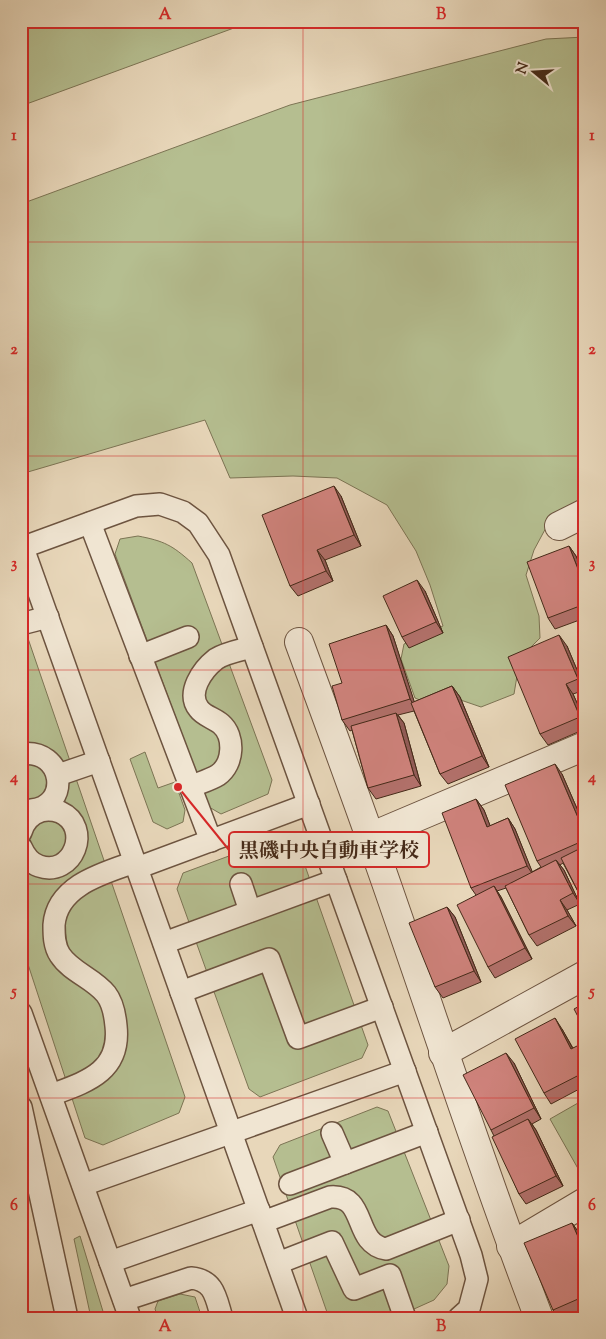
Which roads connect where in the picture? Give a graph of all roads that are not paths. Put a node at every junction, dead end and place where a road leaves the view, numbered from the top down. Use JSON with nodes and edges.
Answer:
{"nodes":[{"id":1,"x":585,"y":513,"type":"edge"},
{"id":2,"x":90,"y":523,"type":"junction"},
{"id":3,"x":560,"y":526,"type":"dead end"},
{"id":4,"x":22,"y":548,"type":"edge"},
{"id":5,"x":48,"y":617,"type":"junction"},
{"id":6,"x":21,"y":624,"type":"edge"},
{"id":7,"x":188,"y":637,"type":"dead end"},
{"id":8,"x":299,"y":642,"type":"dead end"},
{"id":9,"x":252,"y":647,"type":"junction"},
{"id":10,"x":140,"y":656,"type":"junction"},
{"id":11,"x":585,"y":746,"type":"edge"},
{"id":12,"x":21,"y":754,"type":"edge"},
{"id":13,"x":99,"y":761,"type":"junction"},
{"id":14,"x":58,"y":774,"type":"junction"},
{"id":15,"x":190,"y":787,"type":"junction"},
{"id":16,"x":309,"y":804,"type":"junction"},
{"id":17,"x":21,"y":808,"type":"edge"},
{"id":18,"x":44,"y":808,"type":"junction"},
{"id":19,"x":21,"y":832,"type":"edge"},
{"id":20,"x":370,"y":838,"type":"junction"},
{"id":21,"x":210,"y":841,"type":"junction"},
{"id":22,"x":21,"y":847,"type":"edge"},
{"id":23,"x":136,"y":865,"type":"junction"},
{"id":24,"x":336,"y":880,"type":"junction"},
{"id":25,"x":241,"y":884,"type":"dead end"},
{"id":26,"x":250,"y":911,"type":"junction"},
{"id":27,"x":164,"y":943,"type":"junction"},
{"id":28,"x":585,"y":975,"type":"edge"},
{"id":29,"x":181,"y":992,"type":"junction"},
{"id":30,"x":382,"y":1007,"type":"junction"},
{"id":31,"x":21,"y":1013,"type":"edge"},
{"id":32,"x":443,"y":1053,"type":"junction"},
{"id":33,"x":406,"y":1071,"type":"junction"},
{"id":34,"x":50,"y":1094,"type":"junction"},
{"id":35,"x":21,"y":1107,"type":"edge"},
{"id":36,"x":232,"y":1132,"type":"junction"},
{"id":37,"x":428,"y":1132,"type":"junction"},
{"id":38,"x":332,"y":1133,"type":"dead end"},
{"id":39,"x":345,"y":1163,"type":"junction"},
{"id":40,"x":290,"y":1184,"type":"dead end"},
{"id":41,"x":83,"y":1185,"type":"junction"},
{"id":42,"x":585,"y":1202,"type":"edge"},
{"id":43,"x":261,"y":1216,"type":"junction"},
{"id":44,"x":459,"y":1220,"type":"junction"},
{"id":45,"x":511,"y":1246,"type":"junction"},
{"id":46,"x":110,"y":1262,"type":"junction"},
{"id":47,"x":278,"y":1263,"type":"junction"},
{"id":48,"x":127,"y":1309,"type":"edge"},
{"id":49,"x":292,"y":1316,"type":"edge"},
{"id":50,"x":67,"y":1318,"type":"edge"},
{"id":51,"x":222,"y":1318,"type":"edge"},
{"id":52,"x":405,"y":1318,"type":"edge"},
{"id":53,"x":459,"y":1318,"type":"edge"},
{"id":54,"x":539,"y":1318,"type":"edge"}],
"edges":[{"from":1,"to":3,"type":"street"},
{"from":2,"to":4,"type":"lane"},
{"from":2,"to":9,"type":"lane"},
{"from":2,"to":10,"type":"lane"},
{"from":4,"to":5,"type":"lane"},
{"from":5,"to":6,"type":"lane"},
{"from":5,"to":13,"type":"lane"},
{"from":7,"to":10,"type":"lane"},
{"from":8,"to":20,"type":"street"},
{"from":9,"to":15,"type":"lane"},
{"from":9,"to":16,"type":"lane"},
{"from":10,"to":15,"type":"lane"},
{"from":11,"to":20,"type":"street"},
{"from":12,"to":14,"type":"lane"},
{"from":13,"to":14,"type":"lane"},
{"from":13,"to":23,"type":"lane"},
{"from":14,"to":18,"type":"lane"},
{"from":15,"to":21,"type":"lane"},
{"from":16,"to":21,"type":"lane"},
{"from":16,"to":24,"type":"lane"},
{"from":17,"to":18,"type":"lane"},
{"from":18,"to":19,"type":"lane"},
{"from":18,"to":22,"type":"lane"},
{"from":20,"to":32,"type":"street"},
{"from":21,"to":23,"type":"lane"},
{"from":23,"to":27,"type":"lane"},
{"from":23,"to":34,"type":"lane"},
{"from":24,"to":26,"type":"lane"},
{"from":24,"to":30,"type":"lane"},
{"from":25,"to":26,"type":"lane"},
{"from":26,"to":27,"type":"lane"},
{"from":27,"to":29,"type":"lane"},
{"from":28,"to":32,"type":"street"},
{"from":29,"to":30,"type":"lane"},
{"from":29,"to":36,"type":"lane"},
{"from":30,"to":33,"type":"lane"},
{"from":31,"to":34,"type":"lane"},
{"from":32,"to":45,"type":"street"},
{"from":33,"to":36,"type":"lane"},
{"from":33,"to":37,"type":"lane"},
{"from":34,"to":41,"type":"lane"},
{"from":35,"to":50,"type":"lane"},
{"from":36,"to":41,"type":"lane"},
{"from":36,"to":43,"type":"lane"},
{"from":37,"to":39,"type":"lane"},
{"from":37,"to":44,"type":"lane"},
{"from":38,"to":39,"type":"lane"},
{"from":39,"to":40,"type":"lane"},
{"from":41,"to":46,"type":"lane"},
{"from":42,"to":45,"type":"street"},
{"from":43,"to":44,"type":"lane"},
{"from":43,"to":46,"type":"lane"},
{"from":43,"to":47,"type":"lane"},
{"from":44,"to":53,"type":"lane"},
{"from":45,"to":54,"type":"street"},
{"from":46,"to":48,"type":"lane"},
{"from":47,"to":49,"type":"lane"},
{"from":47,"to":52,"type":"lane"},
{"from":48,"to":51,"type":"lane"}]}
